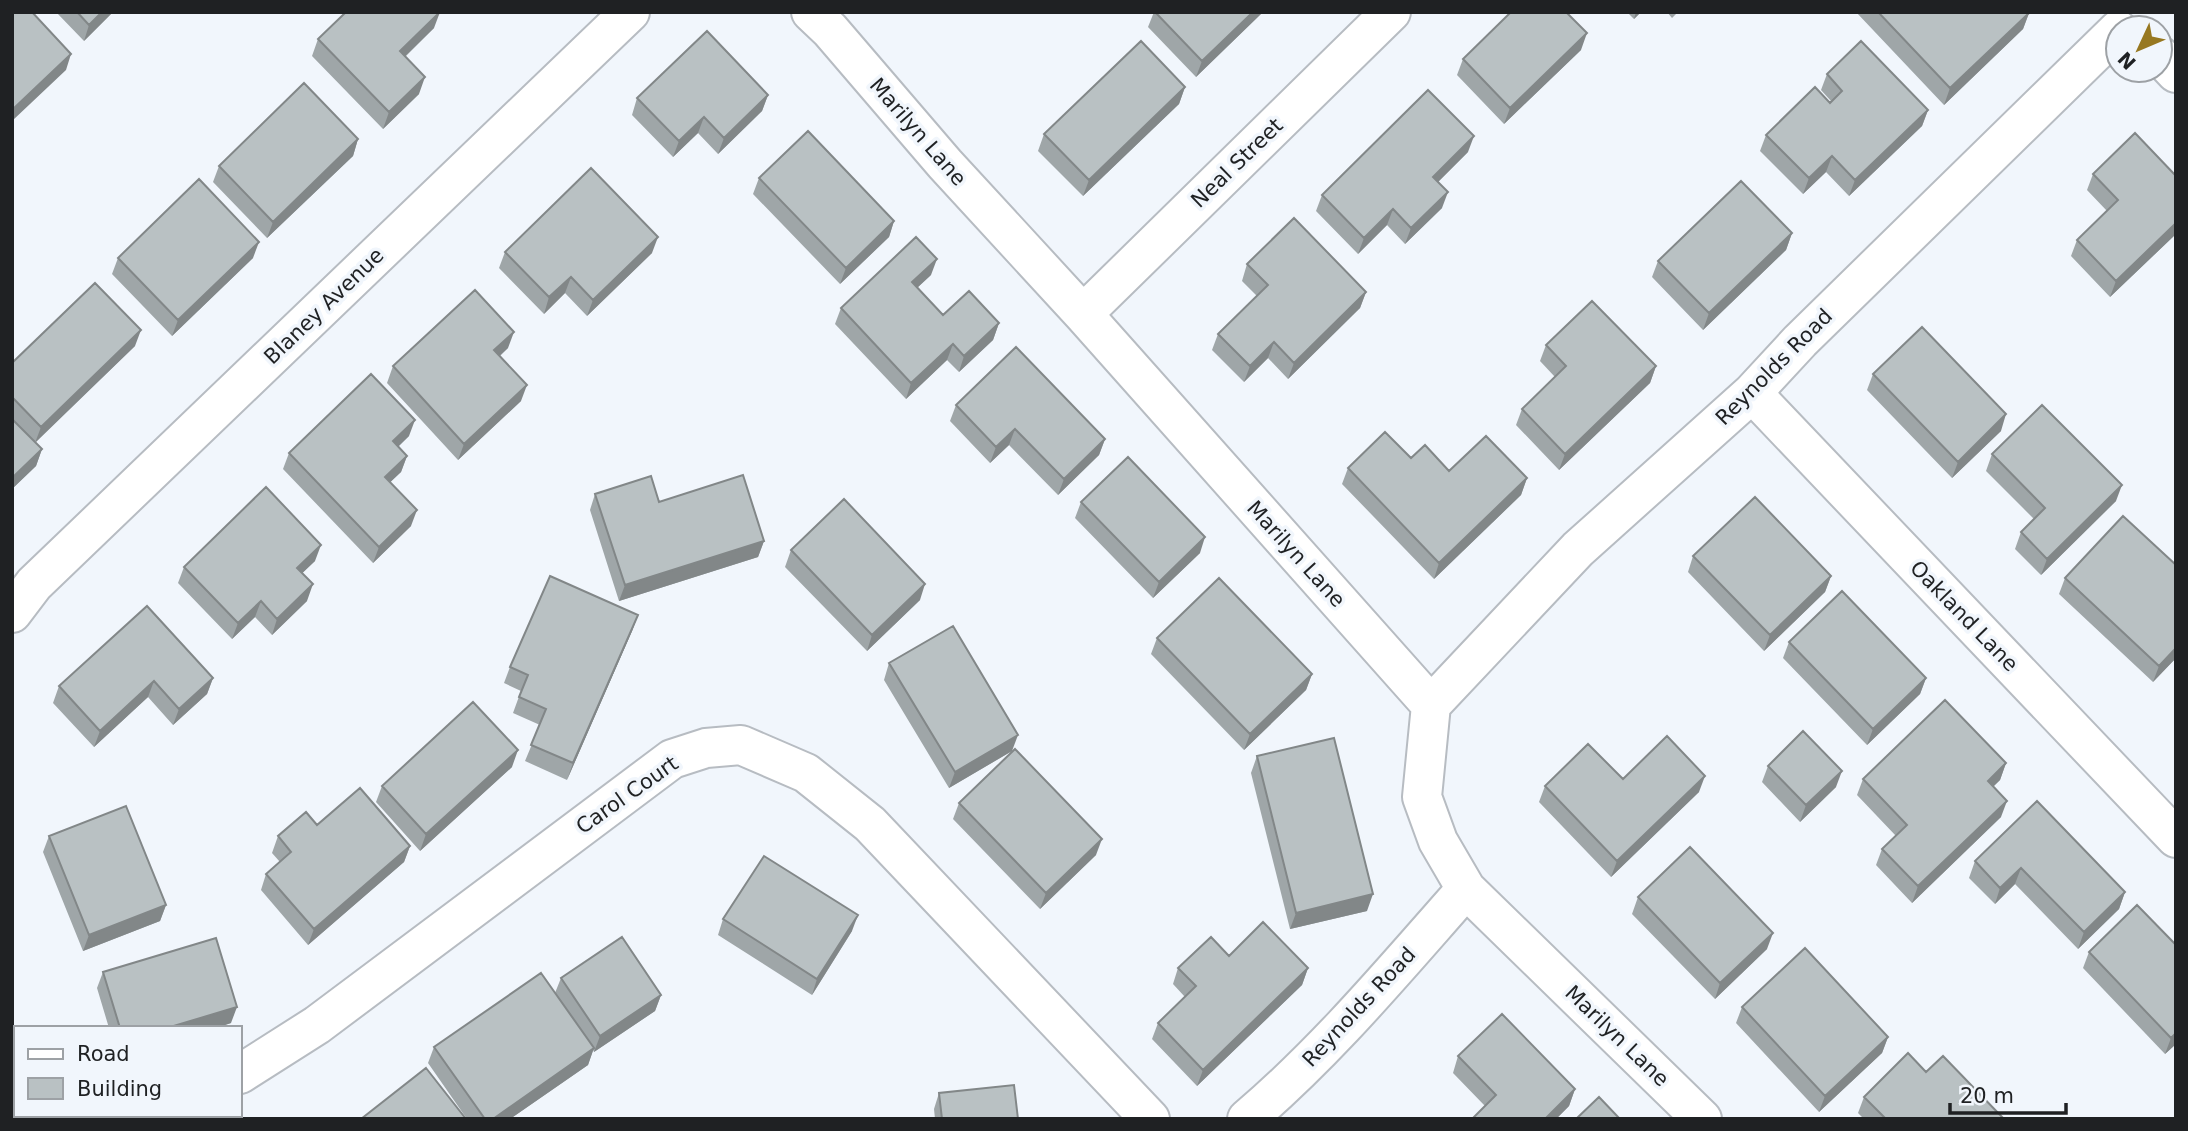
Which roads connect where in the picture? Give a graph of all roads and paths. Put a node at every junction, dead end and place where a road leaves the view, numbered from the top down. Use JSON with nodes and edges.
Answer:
{"nodes":[{"id":1,"x":630,"y":12,"type":"edge"},
{"id":2,"x":811,"y":12,"type":"edge"},
{"id":3,"x":1391,"y":12,"type":"edge"},
{"id":4,"x":2104,"y":43,"type":"edge"},
{"id":5,"x":1083,"y":314,"type":"junction"},
{"id":6,"x":1752,"y":393,"type":"junction"},
{"id":7,"x":16,"y":607,"type":"edge"},
{"id":8,"x":1431,"y":705,"type":"junction"},
{"id":9,"x":2176,"y":838,"type":"edge"},
{"id":10,"x":1466,"y":890,"type":"junction"},
{"id":11,"x":242,"y":1073,"type":"edge"},
{"id":12,"x":1150,"y":1119,"type":"edge"},
{"id":13,"x":1247,"y":1119,"type":"edge"},
{"id":14,"x":1702,"y":1119,"type":"edge"}],
"edges":[{"from":1,"to":7,"type":"street","name":"Blaney Avenue"},
{"from":2,"to":5,"type":"street","name":"Marilyn Lane"},
{"from":3,"to":5,"type":"street","name":"Neal Street"},
{"from":4,"to":6,"type":"street","name":"Reynolds Road"},
{"from":5,"to":8,"type":"street","name":"Marilyn Lane"},
{"from":6,"to":8,"type":"street","name":"Reynolds Road"},
{"from":6,"to":9,"type":"street","name":"Oakland Lane"},
{"from":8,"to":10,"type":"street","name":"Marilyn Lane"},
{"from":10,"to":13,"type":"street","name":"Reynolds Road"},
{"from":10,"to":14,"type":"street","name":"Marilyn Lane"},
{"from":11,"to":12,"type":"street","name":"Carol Court"}]}
